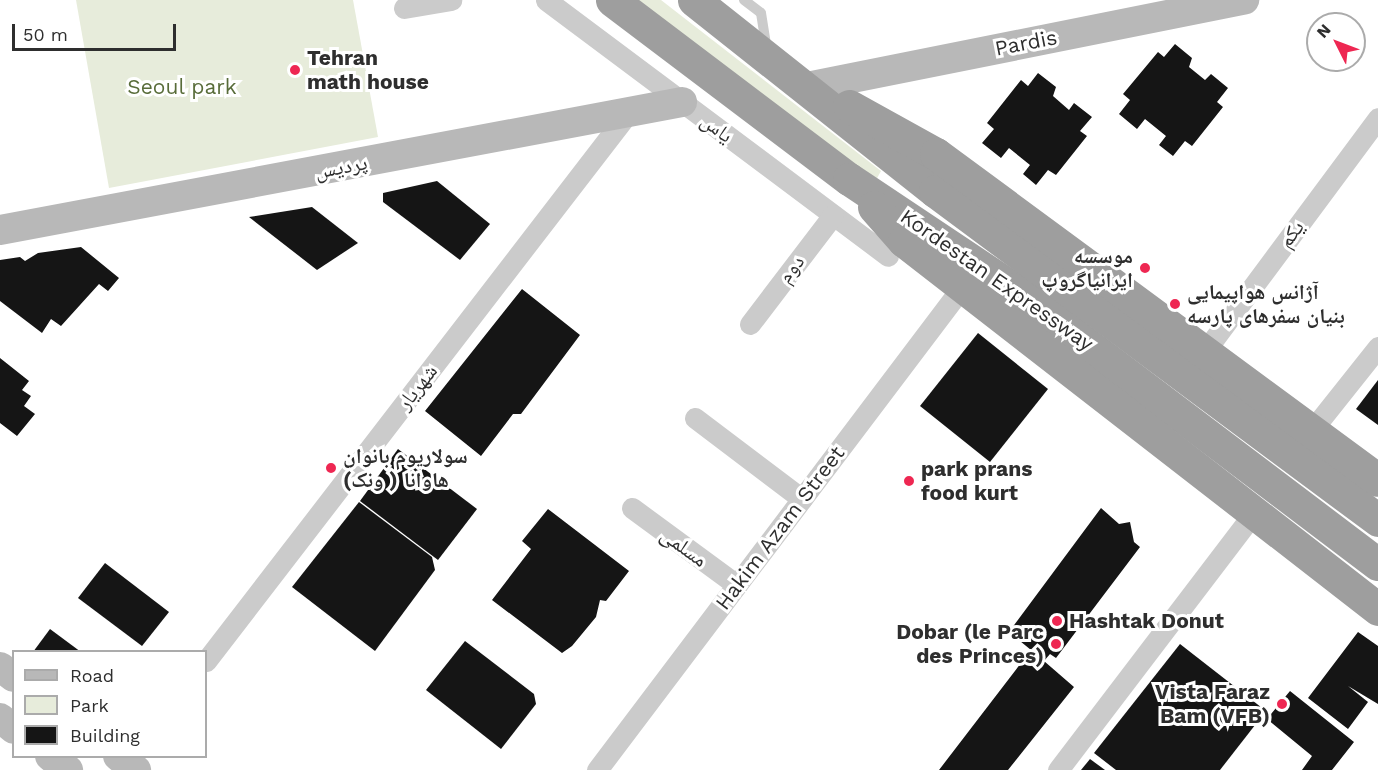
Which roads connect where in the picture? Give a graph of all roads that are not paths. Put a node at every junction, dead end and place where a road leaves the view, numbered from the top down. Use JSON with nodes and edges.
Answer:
{"nodes":[{"id":1,"x":451,"y":0,"type":"edge"},
{"id":2,"x":546,"y":0,"type":"edge"},
{"id":3,"x":612,"y":0,"type":"edge"},
{"id":4,"x":694,"y":0,"type":"edge"},
{"id":5,"x":744,"y":0,"type":"edge"},
{"id":6,"x":1244,"y":0,"type":"edge"},
{"id":7,"x":404,"y":8,"type":"dead end"},
{"id":8,"x":768,"y":55,"type":"junction"},
{"id":9,"x":807,"y":87,"type":"junction"},
{"id":10,"x":682,"y":102,"type":"junction"},
{"id":11,"x":628,"y":113,"type":"junction"},
{"id":12,"x":1378,"y":118,"type":"edge"},
{"id":13,"x":849,"y":179,"type":"junction"},
{"id":14,"x":833,"y":215,"type":"junction"},
{"id":15,"x":0,"y":230,"type":"edge"},
{"id":16,"x":888,"y":256,"type":"dead end"},
{"id":17,"x":962,"y":287,"type":"junction"},
{"id":18,"x":750,"y":324,"type":"dead end"},
{"id":19,"x":1378,"y":347,"type":"edge"},
{"id":20,"x":1205,"y":351,"type":"junction"},
{"id":21,"x":695,"y":418,"type":"dead end"},
{"id":22,"x":1312,"y":430,"type":"junction"},
{"id":23,"x":1378,"y":480,"type":"edge"},
{"id":24,"x":802,"y":499,"type":"junction"},
{"id":25,"x":632,"y":508,"type":"dead end"},
{"id":26,"x":1255,"y":512,"type":"junction"},
{"id":27,"x":1378,"y":520,"type":"edge"},
{"id":28,"x":1378,"y":564,"type":"edge"},
{"id":29,"x":737,"y":585,"type":"junction"},
{"id":30,"x":1365,"y":585,"type":"edge"},
{"id":31,"x":1378,"y":609,"type":"edge"},
{"id":32,"x":207,"y":660,"type":"edge"},
{"id":33,"x":0,"y":718,"type":"edge"},
{"id":34,"x":12,"y":727,"type":"edge"},
{"id":35,"x":53,"y":758,"type":"edge"},
{"id":36,"x":68,"y":770,"type":"edge"},
{"id":37,"x":597,"y":770,"type":"edge"},
{"id":38,"x":1058,"y":770,"type":"edge"}],
"edges":[{"from":1,"to":7,"type":"street"},
{"from":2,"to":10,"type":"street","name":"یاس"},
{"from":3,"to":13,"type":"highway","name":"Kordestan Expressway"},
{"from":4,"to":8,"type":"highway","name":"Kordestan Expressway"},
{"from":5,"to":8,"type":"lane"},
{"from":6,"to":9,"type":"main road","name":"Pardis"},
{"from":8,"to":9,"type":"highway","name":"Kordestan Expressway"},
{"from":9,"to":20,"type":"highway"},
{"from":9,"to":27,"type":"highway","name":"Kordestan Expressway"},
{"from":10,"to":11,"type":"main road","name":"پردیس"},
{"from":10,"to":14,"type":"street","name":"یاس"},
{"from":11,"to":15,"type":"main road","name":"پردیس"},
{"from":11,"to":32,"type":"street","name":"شهریار"},
{"from":12,"to":20,"type":"street","name":"یکم"},
{"from":13,"to":17,"type":"highway"},
{"from":13,"to":28,"type":"highway","name":"Kordestan Expressway"},
{"from":14,"to":16,"type":"street","name":"یاس"},
{"from":14,"to":18,"type":"street","name":"دوم"},
{"from":17,"to":24,"type":"street","name":"Hakim Azam Street"},
{"from":17,"to":26,"type":"highway"},
{"from":19,"to":22,"type":"street"},
{"from":20,"to":22,"type":"highway"},
{"from":21,"to":24,"type":"street"},
{"from":22,"to":23,"type":"highway"},
{"from":24,"to":29,"type":"street","name":"Hakim Azam Street"},
{"from":25,"to":29,"type":"street","name":"مسلمی"},
{"from":26,"to":30,"type":"highway"},
{"from":26,"to":38,"type":"street"},
{"from":29,"to":37,"type":"street","name":"Hakim Azam Street"},
{"from":30,"to":31,"type":"highway"},
{"from":33,"to":34,"type":"main road"},
{"from":35,"to":36,"type":"main road"}]}
